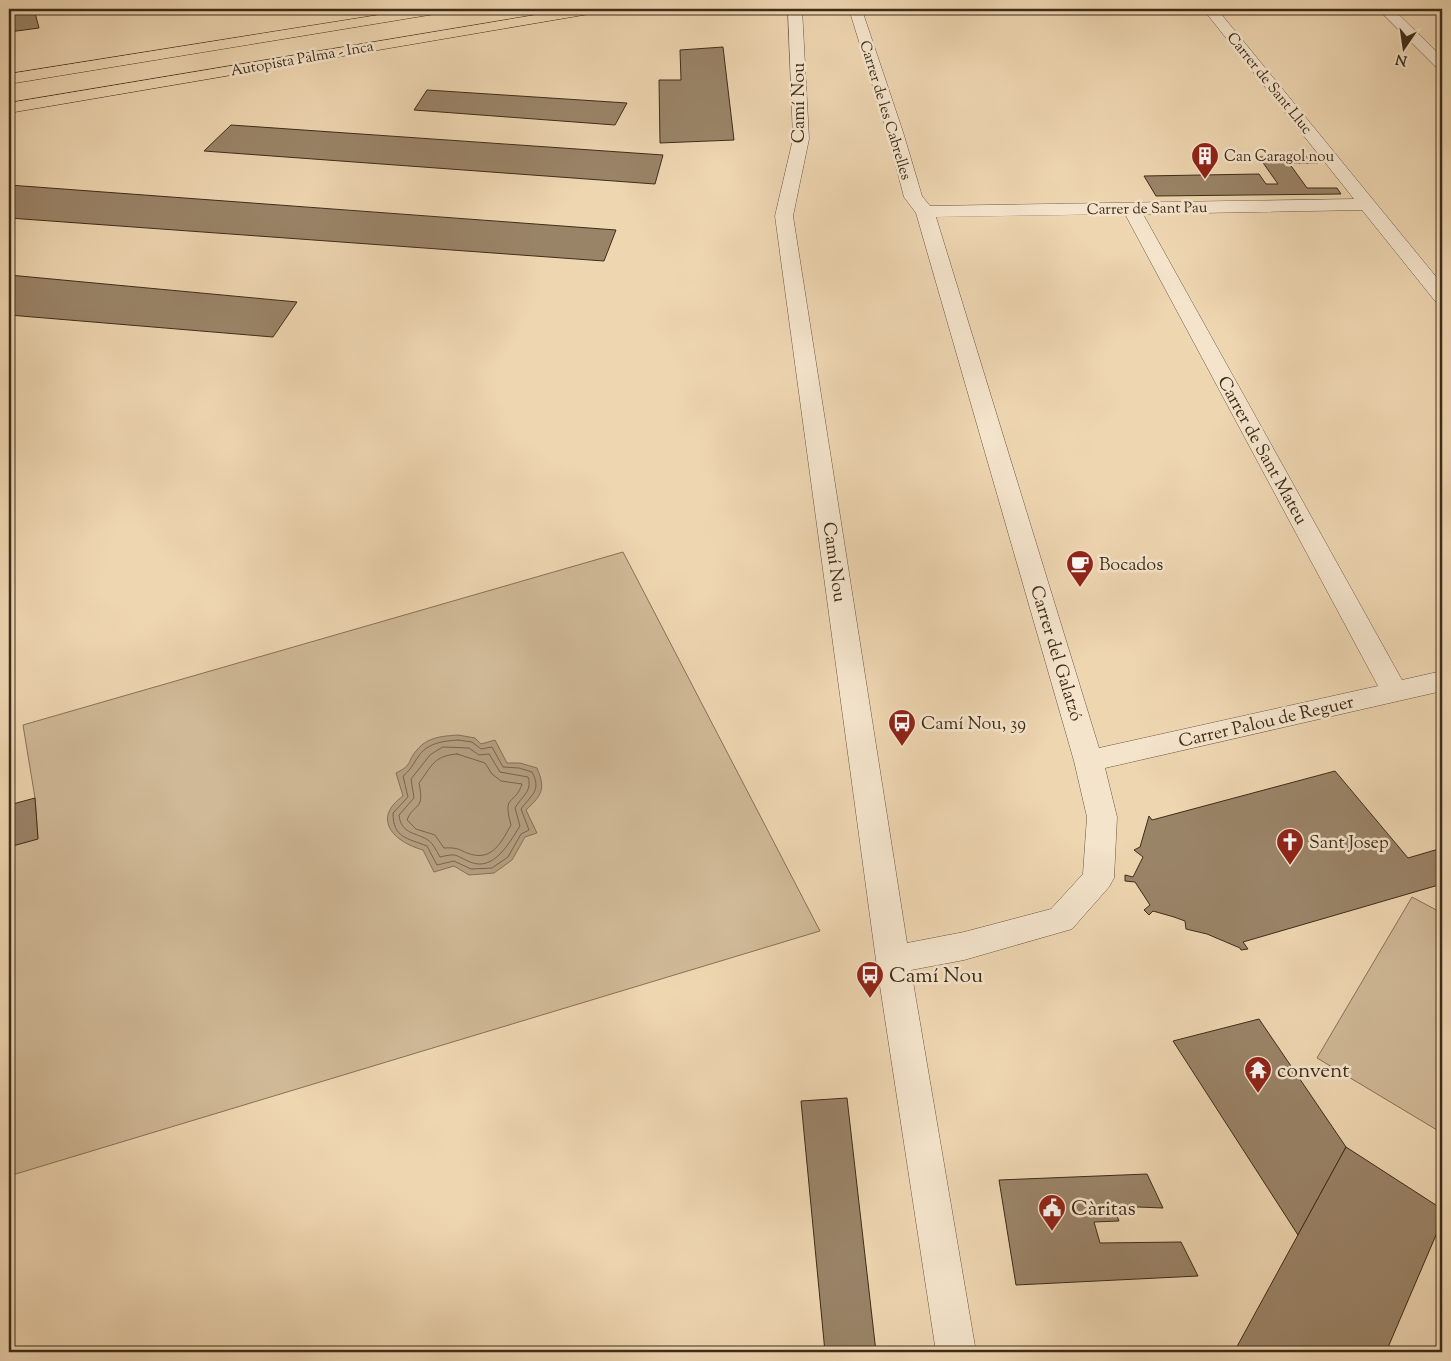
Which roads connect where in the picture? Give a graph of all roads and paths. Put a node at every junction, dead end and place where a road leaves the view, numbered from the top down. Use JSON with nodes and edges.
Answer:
{"nodes":[{"id":1,"x":441,"y":9,"type":"edge"},
{"id":2,"x":595,"y":9,"type":"edge"},
{"id":3,"x":861,"y":9,"type":"edge"},
{"id":4,"x":1210,"y":9,"type":"edge"},
{"id":5,"x":1385,"y":9,"type":"edge"},
{"id":6,"x":796,"y":19,"type":"edge"},
{"id":7,"x":1442,"y":65,"type":"edge"},
{"id":8,"x":9,"y":79,"type":"edge"},
{"id":9,"x":9,"y":108,"type":"edge"},
{"id":10,"x":1369,"y":204,"type":"junction"},
{"id":11,"x":1131,"y":208,"type":"junction"},
{"id":12,"x":925,"y":212,"type":"junction"},
{"id":13,"x":1442,"y":297,"type":"edge"},
{"id":14,"x":1442,"y":681,"type":"edge"},
{"id":15,"x":1395,"y":692,"type":"junction"},
{"id":16,"x":1089,"y":761,"type":"junction"},
{"id":17,"x":893,"y":960,"type":"junction"},
{"id":18,"x":956,"y":1352,"type":"edge"}],
"edges":[{"from":1,"to":8,"type":"highway","name":"Autopista Palma - Inca"},
{"from":2,"to":9,"type":"highway","name":"Autopista Palma - Inca"},
{"from":3,"to":12,"type":"street","name":"Carrer de les Cabrelles"},
{"from":4,"to":10,"type":"street","name":"Carrer de Sant Lluc"},
{"from":5,"to":7,"type":"street"},
{"from":6,"to":17,"type":"street","name":"Camí Nou"},
{"from":10,"to":11,"type":"street","name":"Carrer de Sant Pau"},
{"from":10,"to":13,"type":"street","name":"Carrer de Sant Lluc"},
{"from":11,"to":12,"type":"street","name":"Carrer de Sant Pau"},
{"from":11,"to":15,"type":"street","name":"Carrer de Sant Mateu"},
{"from":12,"to":16,"type":"street","name":"Carrer del Galatzó"},
{"from":14,"to":15,"type":"street","name":"Carrer Palou de Reguer"},
{"from":15,"to":16,"type":"street","name":"Carrer Palou de Reguer"},
{"from":16,"to":17,"type":"street","name":"Carrer del Galatzó"},
{"from":17,"to":18,"type":"street","name":"Camí Nou"}]}
